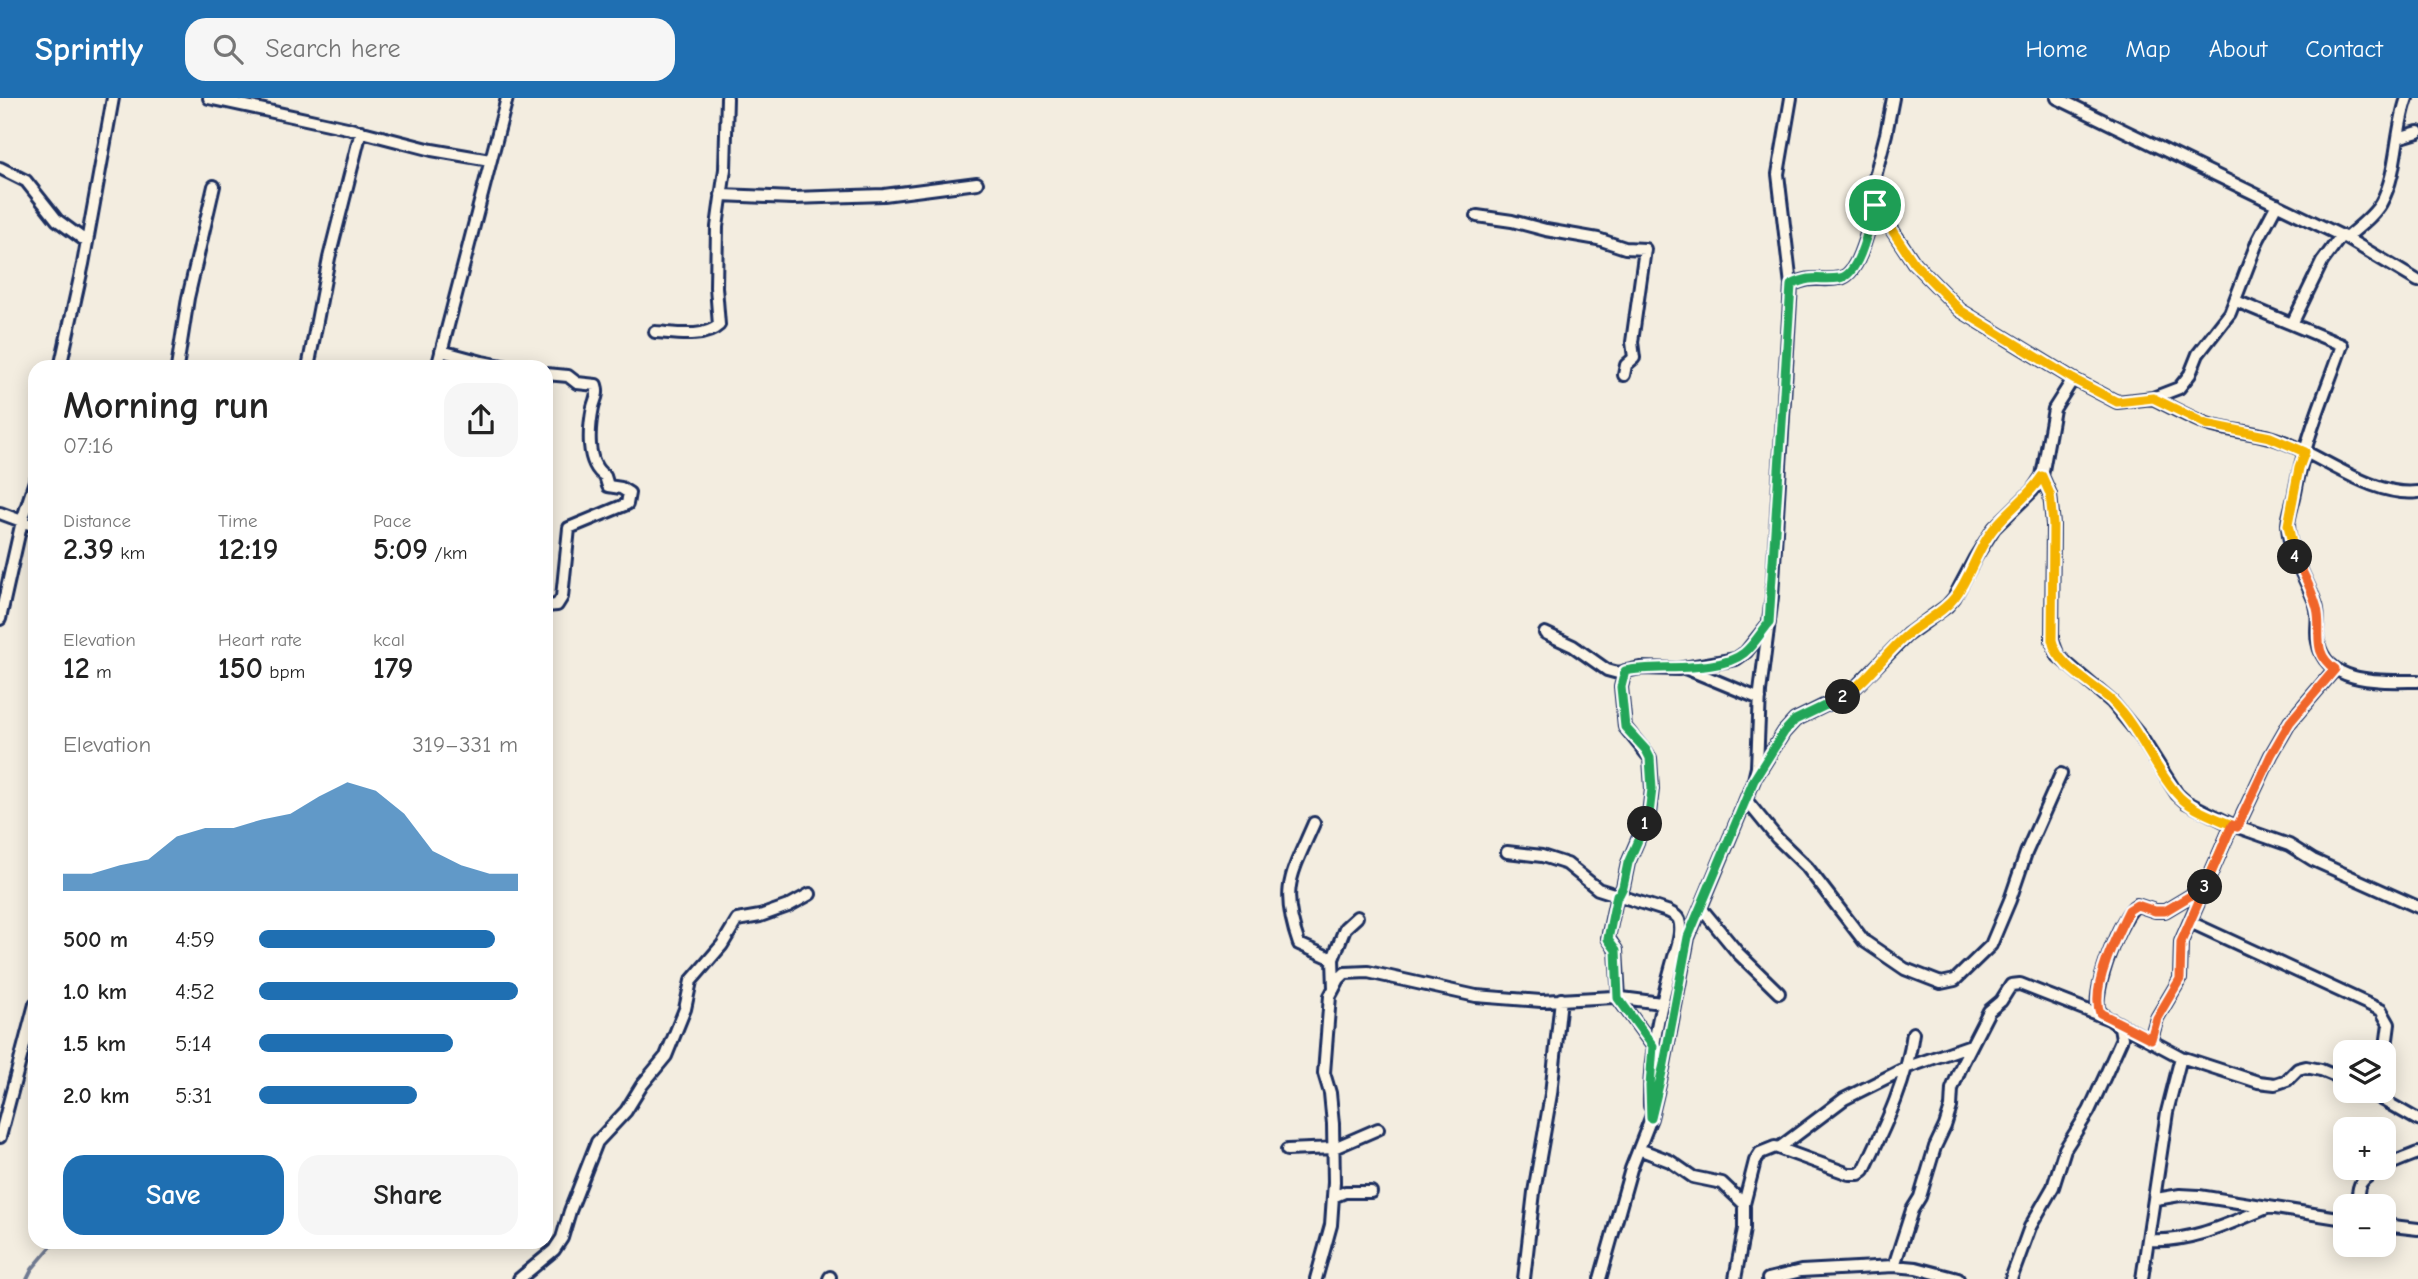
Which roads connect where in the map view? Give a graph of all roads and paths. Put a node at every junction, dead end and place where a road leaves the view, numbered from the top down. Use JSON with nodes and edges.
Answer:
{"nodes":[{"id":1,"x":113,"y":98,"type":"edge"},
{"id":2,"x":209,"y":98,"type":"edge"},
{"id":3,"x":507,"y":98,"type":"edge"},
{"id":4,"x":727,"y":98,"type":"edge"},
{"id":5,"x":1791,"y":98,"type":"edge"},
{"id":6,"x":1893,"y":98,"type":"edge"},
{"id":7,"x":2057,"y":98,"type":"edge"},
{"id":8,"x":2407,"y":98,"type":"edge"},
{"id":9,"x":361,"y":131,"type":"junction"},
{"id":10,"x":2418,"y":132,"type":"edge"},
{"id":11,"x":2398,"y":138,"type":"junction"},
{"id":12,"x":491,"y":160,"type":"junction"},
{"id":13,"x":0,"y":168,"type":"edge"},
{"id":14,"x":977,"y":183,"type":"dead end"},
{"id":15,"x":214,"y":186,"type":"dead end"},
{"id":16,"x":721,"y":195,"type":"junction"},
{"id":17,"x":2277,"y":204,"type":"junction"},
{"id":18,"x":1875,"y":205,"type":"junction"},
{"id":19,"x":1477,"y":216,"type":"dead end"},
{"id":20,"x":2344,"y":237,"type":"junction"},
{"id":21,"x":87,"y":242,"type":"junction"},
{"id":22,"x":2418,"y":281,"type":"edge"},
{"id":23,"x":1791,"y":285,"type":"junction"},
{"id":24,"x":2236,"y":300,"type":"junction"},
{"id":25,"x":2292,"y":324,"type":"junction"},
{"id":26,"x":655,"y":332,"type":"dead end"},
{"id":27,"x":441,"y":351,"type":"junction"},
{"id":28,"x":62,"y":360,"type":"edge"},
{"id":29,"x":178,"y":360,"type":"edge"},
{"id":30,"x":309,"y":360,"type":"edge"},
{"id":31,"x":439,"y":360,"type":"edge"},
{"id":32,"x":475,"y":360,"type":"edge"},
{"id":33,"x":553,"y":375,"type":"edge"},
{"id":34,"x":1624,"y":375,"type":"dead end"},
{"id":35,"x":2073,"y":379,"type":"junction"},
{"id":36,"x":2153,"y":398,"type":"junction"},
{"id":37,"x":2305,"y":452,"type":"junction"},
{"id":38,"x":2042,"y":476,"type":"junction"},
{"id":39,"x":2418,"y":492,"type":"edge"},
{"id":40,"x":28,"y":503,"type":"edge"},
{"id":41,"x":0,"y":513,"type":"edge"},
{"id":42,"x":22,"y":521,"type":"junction"},
{"id":43,"x":28,"y":523,"type":"edge"},
{"id":44,"x":553,"y":605,"type":"edge"},
{"id":45,"x":0,"y":619,"type":"edge"},
{"id":46,"x":1769,"y":623,"type":"junction"},
{"id":47,"x":1545,"y":633,"type":"dead end"},
{"id":48,"x":1685,"y":668,"type":"junction"},
{"id":49,"x":2335,"y":669,"type":"junction"},
{"id":50,"x":1625,"y":671,"type":"junction"},
{"id":51,"x":2418,"y":681,"type":"edge"},
{"id":52,"x":1760,"y":699,"type":"junction"},
{"id":53,"x":2061,"y":774,"type":"dead end"},
{"id":54,"x":1754,"y":780,"type":"junction"},
{"id":55,"x":1746,"y":800,"type":"junction"},
{"id":56,"x":1314,"y":823,"type":"dead end"},
{"id":57,"x":2235,"y":826,"type":"junction"},
{"id":58,"x":1507,"y":852,"type":"dead end"},
{"id":59,"x":2205,"y":887,"type":"junction"},
{"id":60,"x":810,"y":894,"type":"dead end"},
{"id":61,"x":1618,"y":895,"type":"junction"},
{"id":62,"x":2418,"y":907,"type":"edge"},
{"id":63,"x":1701,"y":908,"type":"junction"},
{"id":64,"x":1357,"y":917,"type":"dead end"},
{"id":65,"x":2190,"y":922,"type":"junction"},
{"id":66,"x":1332,"y":959,"type":"junction"},
{"id":67,"x":1334,"y":989,"type":"junction"},
{"id":68,"x":1779,"y":993,"type":"dead end"},
{"id":69,"x":1618,"y":998,"type":"junction"},
{"id":70,"x":1561,"y":999,"type":"junction"},
{"id":71,"x":1661,"y":1003,"type":"junction"},
{"id":72,"x":2112,"y":1020,"type":"junction"},
{"id":73,"x":1913,"y":1033,"type":"dead end"},
{"id":74,"x":2151,"y":1039,"type":"junction"},
{"id":75,"x":2387,"y":1040,"type":"edge"},
{"id":76,"x":1971,"y":1045,"type":"junction"},
{"id":77,"x":1653,"y":1046,"type":"junction"},
{"id":78,"x":28,"y":1049,"type":"edge"},
{"id":79,"x":2181,"y":1057,"type":"junction"},
{"id":80,"x":1908,"y":1066,"type":"junction"},
{"id":81,"x":2333,"y":1075,"type":"edge"},
{"id":82,"x":2392,"y":1103,"type":"edge"},
{"id":83,"x":1651,"y":1118,"type":"junction"},
{"id":84,"x":2418,"y":1120,"type":"edge"},
{"id":85,"x":1378,"y":1129,"type":"dead end"},
{"id":86,"x":0,"y":1137,"type":"edge"},
{"id":87,"x":1334,"y":1148,"type":"junction"},
{"id":88,"x":1779,"y":1148,"type":"junction"},
{"id":89,"x":1639,"y":1149,"type":"junction"},
{"id":90,"x":1287,"y":1150,"type":"dead end"},
{"id":91,"x":2418,"y":1153,"type":"edge"},
{"id":92,"x":1371,"y":1192,"type":"dead end"},
{"id":93,"x":2359,"y":1194,"type":"edge"},
{"id":94,"x":1332,"y":1197,"type":"junction"},
{"id":95,"x":2156,"y":1199,"type":"junction"},
{"id":96,"x":1744,"y":1204,"type":"junction"},
{"id":97,"x":2269,"y":1207,"type":"junction"},
{"id":98,"x":2333,"y":1217,"type":"edge"},
{"id":99,"x":2396,"y":1226,"type":"edge"},
{"id":100,"x":2418,"y":1229,"type":"edge"},
{"id":101,"x":2148,"y":1240,"type":"junction"},
{"id":102,"x":1894,"y":1266,"type":"junction"},
{"id":103,"x":519,"y":1279,"type":"edge"},
{"id":104,"x":1317,"y":1279,"type":"edge"},
{"id":105,"x":1524,"y":1279,"type":"edge"},
{"id":106,"x":1600,"y":1279,"type":"edge"},
{"id":107,"x":1735,"y":1279,"type":"edge"},
{"id":108,"x":1768,"y":1279,"type":"edge"},
{"id":109,"x":1958,"y":1279,"type":"edge"},
{"id":110,"x":2011,"y":1279,"type":"edge"},
{"id":111,"x":2142,"y":1279,"type":"edge"}],
"edges":[{"from":1,"to":21,"type":"street"},
{"from":2,"to":9,"type":"street"},
{"from":3,"to":12,"type":"street"},
{"from":4,"to":16,"type":"street"},
{"from":5,"to":23,"type":"street"},
{"from":6,"to":18,"type":"street"},
{"from":7,"to":17,"type":"street"},
{"from":8,"to":11,"type":"street"},
{"from":9,"to":12,"type":"street"},
{"from":9,"to":30,"type":"street"},
{"from":10,"to":11,"type":"street"},
{"from":11,"to":20,"type":"street"},
{"from":12,"to":27,"type":"street"},
{"from":13,"to":21,"type":"street"},
{"from":14,"to":16,"type":"street"},
{"from":15,"to":29,"type":"street"},
{"from":16,"to":26,"type":"street"},
{"from":17,"to":20,"type":"street"},
{"from":17,"to":24,"type":"street"},
{"from":18,"to":23,"type":"street"},
{"from":18,"to":35,"type":"street"},
{"from":19,"to":34,"type":"street"},
{"from":20,"to":22,"type":"street"},
{"from":20,"to":25,"type":"street"},
{"from":21,"to":28,"type":"street"},
{"from":23,"to":46,"type":"street"},
{"from":24,"to":25,"type":"street"},
{"from":24,"to":36,"type":"street"},
{"from":25,"to":37,"type":"street"},
{"from":27,"to":31,"type":"street"},
{"from":27,"to":32,"type":"street"},
{"from":33,"to":44,"type":"street"},
{"from":35,"to":36,"type":"street"},
{"from":35,"to":38,"type":"street"},
{"from":36,"to":37,"type":"street"},
{"from":37,"to":39,"type":"street"},
{"from":37,"to":49,"type":"street"},
{"from":38,"to":54,"type":"street"},
{"from":38,"to":57,"type":"street"},
{"from":40,"to":42,"type":"street"},
{"from":41,"to":42,"type":"street"},
{"from":42,"to":43,"type":"street"},
{"from":42,"to":45,"type":"street"},
{"from":46,"to":48,"type":"street"},
{"from":46,"to":52,"type":"street"},
{"from":47,"to":50,"type":"street"},
{"from":48,"to":50,"type":"street"},
{"from":48,"to":52,"type":"street"},
{"from":49,"to":51,"type":"street"},
{"from":49,"to":57,"type":"street"},
{"from":50,"to":61,"type":"street"},
{"from":52,"to":54,"type":"street"},
{"from":53,"to":55,"type":"street"},
{"from":54,"to":55,"type":"street"},
{"from":55,"to":63,"type":"street"},
{"from":56,"to":66,"type":"street"},
{"from":57,"to":59,"type":"street"},
{"from":57,"to":62,"type":"street"},
{"from":58,"to":61,"type":"street"},
{"from":59,"to":65,"type":"street"},
{"from":59,"to":72,"type":"street"},
{"from":60,"to":103,"type":"street"},
{"from":61,"to":69,"type":"street"},
{"from":61,"to":71,"type":"street"},
{"from":63,"to":68,"type":"street"},
{"from":63,"to":83,"type":"street"},
{"from":64,"to":66,"type":"street"},
{"from":65,"to":74,"type":"street"},
{"from":65,"to":75,"type":"street"},
{"from":66,"to":67,"type":"street"},
{"from":67,"to":70,"type":"street"},
{"from":67,"to":87,"type":"street"},
{"from":69,"to":70,"type":"street"},
{"from":69,"to":71,"type":"street"},
{"from":69,"to":77,"type":"street"},
{"from":70,"to":105,"type":"street"},
{"from":71,"to":77,"type":"street"},
{"from":72,"to":74,"type":"street"},
{"from":72,"to":76,"type":"street"},
{"from":72,"to":110,"type":"street"},
{"from":73,"to":80,"type":"street"},
{"from":74,"to":79,"type":"street"},
{"from":76,"to":80,"type":"street"},
{"from":76,"to":102,"type":"street"},
{"from":77,"to":83,"type":"street"},
{"from":78,"to":86,"type":"street"},
{"from":79,"to":81,"type":"street"},
{"from":79,"to":95,"type":"street"},
{"from":80,"to":88,"type":"street"},
{"from":80,"to":88,"type":"street"},
{"from":82,"to":84,"type":"street"},
{"from":83,"to":89,"type":"street"},
{"from":85,"to":87,"type":"street"},
{"from":87,"to":90,"type":"street"},
{"from":87,"to":94,"type":"street"},
{"from":88,"to":96,"type":"street"},
{"from":89,"to":96,"type":"street"},
{"from":89,"to":106,"type":"street"},
{"from":91,"to":93,"type":"street"},
{"from":92,"to":94,"type":"street"},
{"from":94,"to":104,"type":"street"},
{"from":95,"to":97,"type":"street"},
{"from":95,"to":101,"type":"street"},
{"from":96,"to":107,"type":"street"},
{"from":97,"to":98,"type":"street"},
{"from":97,"to":101,"type":"street"},
{"from":99,"to":100,"type":"street"},
{"from":101,"to":111,"type":"street"},
{"from":102,"to":108,"type":"street"},
{"from":102,"to":109,"type":"street"}]}
